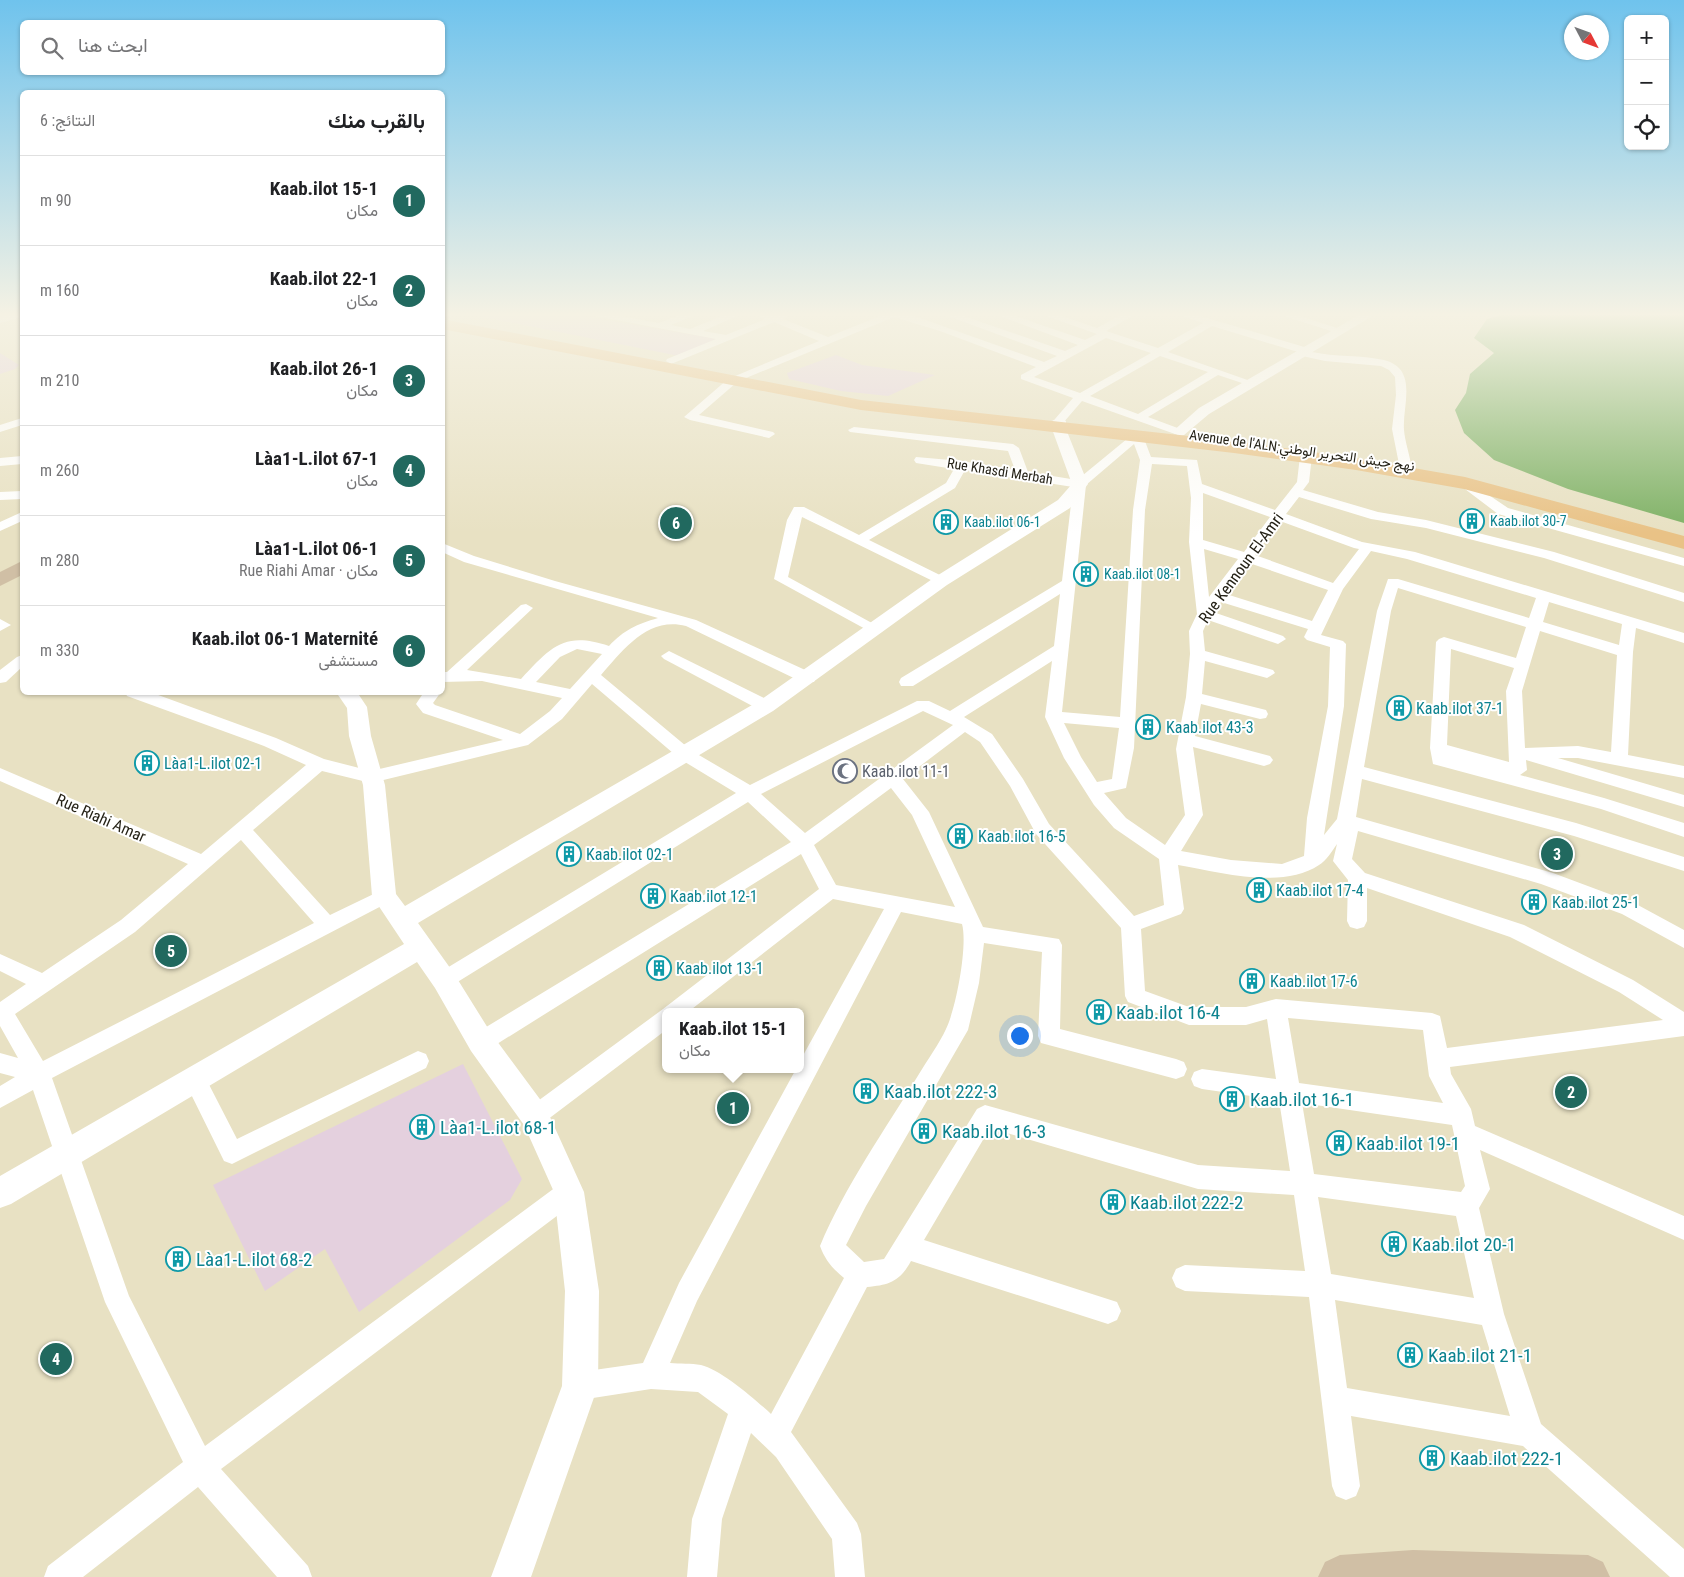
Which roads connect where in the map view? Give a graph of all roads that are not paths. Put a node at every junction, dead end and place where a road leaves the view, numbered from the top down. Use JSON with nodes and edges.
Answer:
{"nodes":[{"id":1,"x":729,"y":386,"type":"edge"},
{"id":2,"x":767,"y":386,"type":"edge"},
{"id":3,"x":1047,"y":386,"type":"edge"},
{"id":4,"x":1101,"y":386,"type":"edge"},
{"id":5,"x":1197,"y":386,"type":"edge"},
{"id":6,"x":1247,"y":386,"type":"edge"},
{"id":7,"x":1401,"y":386,"type":"edge"},
{"id":8,"x":1079,"y":398,"type":"junction"},
{"id":9,"x":20,"y":422,"type":"edge"},
{"id":10,"x":1059,"y":425,"type":"junction"},
{"id":11,"x":20,"y":427,"type":"edge"},
{"id":12,"x":1138,"y":427,"type":"junction"},
{"id":13,"x":2,"y":428,"type":"edge"},
{"id":14,"x":854,"y":430,"type":"dead end"},
{"id":15,"x":1179,"y":432,"type":"junction"},
{"id":16,"x":769,"y":434,"type":"dead end"},
{"id":17,"x":1306,"y":456,"type":"junction"},
{"id":18,"x":20,"y":460,"type":"edge"},
{"id":19,"x":920,"y":460,"type":"dead end"},
{"id":20,"x":1146,"y":460,"type":"junction"},
{"id":21,"x":0,"y":462,"type":"edge"},
{"id":22,"x":1405,"y":464,"type":"junction"},
{"id":23,"x":962,"y":466,"type":"junction"},
{"id":24,"x":1022,"y":474,"type":"junction"},
{"id":25,"x":1465,"y":483,"type":"junction"},
{"id":26,"x":1080,"y":484,"type":"junction"},
{"id":27,"x":1195,"y":486,"type":"junction"},
{"id":28,"x":1297,"y":492,"type":"junction"},
{"id":29,"x":20,"y":495,"type":"edge"},
{"id":30,"x":0,"y":496,"type":"edge"},
{"id":31,"x":1277,"y":516,"type":"junction"},
{"id":32,"x":20,"y":517,"type":"edge"},
{"id":33,"x":0,"y":526,"type":"edge"},
{"id":34,"x":1684,"y":533,"type":"edge"},
{"id":35,"x":859,"y":540,"type":"junction"},
{"id":36,"x":1196,"y":542,"type":"junction"},
{"id":37,"x":1684,"y":543,"type":"edge"},
{"id":38,"x":445,"y":547,"type":"edge"},
{"id":39,"x":1368,"y":548,"type":"junction"},
{"id":40,"x":445,"y":556,"type":"edge"},
{"id":41,"x":20,"y":557,"type":"edge"},
{"id":42,"x":1246,"y":557,"type":"junction"},
{"id":43,"x":469,"y":559,"type":"junction"},
{"id":44,"x":1684,"y":562,"type":"edge"},
{"id":45,"x":20,"y":568,"type":"edge"},
{"id":46,"x":0,"y":569,"type":"edge"},
{"id":47,"x":0,"y":580,"type":"edge"},
{"id":48,"x":941,"y":581,"type":"junction"},
{"id":49,"x":1070,"y":582,"type":"junction"},
{"id":50,"x":1335,"y":588,"type":"junction"},
{"id":51,"x":1544,"y":594,"type":"junction"},
{"id":52,"x":1218,"y":596,"type":"junction"},
{"id":53,"x":1684,"y":598,"type":"edge"},
{"id":54,"x":526,"y":608,"type":"dead end"},
{"id":55,"x":1204,"y":614,"type":"junction"},
{"id":56,"x":676,"y":618,"type":"junction"},
{"id":57,"x":1630,"y":622,"type":"junction"},
{"id":58,"x":0,"y":623,"type":"edge"},
{"id":59,"x":1535,"y":625,"type":"junction"},
{"id":60,"x":0,"y":627,"type":"edge"},
{"id":61,"x":1316,"y":627,"type":"junction"},
{"id":62,"x":874,"y":628,"type":"junction"},
{"id":63,"x":1684,"y":638,"type":"edge"},
{"id":64,"x":1278,"y":639,"type":"dead end"},
{"id":65,"x":1061,"y":648,"type":"junction"},
{"id":66,"x":612,"y":652,"type":"junction"},
{"id":67,"x":1625,"y":652,"type":"junction"},
{"id":68,"x":1198,"y":654,"type":"junction"},
{"id":69,"x":669,"y":656,"type":"dead end"},
{"id":70,"x":20,"y":662,"type":"edge"},
{"id":71,"x":1522,"y":665,"type":"junction"},
{"id":72,"x":1267,"y":673,"type":"dead end"},
{"id":73,"x":591,"y":675,"type":"junction"},
{"id":74,"x":0,"y":678,"type":"edge"},
{"id":75,"x":808,"y":678,"type":"junction"},
{"id":76,"x":445,"y":680,"type":"edge"},
{"id":77,"x":907,"y":682,"type":"dead end"},
{"id":78,"x":524,"y":685,"type":"junction"},
{"id":79,"x":142,"y":695,"type":"edge"},
{"id":80,"x":348,"y":695,"type":"edge"},
{"id":81,"x":430,"y":695,"type":"edge"},
{"id":82,"x":574,"y":695,"type":"junction"},
{"id":83,"x":1194,"y":697,"type":"junction"},
{"id":84,"x":766,"y":706,"type":"junction"},
{"id":85,"x":1260,"y":714,"type":"dead end"},
{"id":86,"x":1053,"y":717,"type":"junction"},
{"id":87,"x":958,"y":721,"type":"junction"},
{"id":88,"x":1126,"y":723,"type":"junction"},
{"id":89,"x":1185,"y":739,"type":"junction"},
{"id":90,"x":522,"y":741,"type":"junction"},
{"id":91,"x":1518,"y":752,"type":"junction"},
{"id":92,"x":1438,"y":754,"type":"junction"},
{"id":93,"x":686,"y":755,"type":"junction"},
{"id":94,"x":1618,"y":759,"type":"junction"},
{"id":95,"x":1264,"y":760,"type":"dead end"},
{"id":96,"x":319,"y":764,"type":"junction"},
{"id":97,"x":1356,"y":771,"type":"junction"},
{"id":98,"x":1684,"y":772,"type":"edge"},
{"id":99,"x":0,"y":774,"type":"edge"},
{"id":100,"x":372,"y":777,"type":"junction"},
{"id":101,"x":893,"y":779,"type":"junction"},
{"id":102,"x":1093,"y":789,"type":"junction"},
{"id":103,"x":1441,"y":792,"type":"junction"},
{"id":104,"x":750,"y":793,"type":"junction"},
{"id":105,"x":1684,"y":801,"type":"edge"},
{"id":106,"x":1349,"y":822,"type":"junction"},
{"id":107,"x":242,"y":829,"type":"junction"},
{"id":108,"x":1684,"y":830,"type":"edge"},
{"id":109,"x":804,"y":842,"type":"junction"},
{"id":110,"x":1168,"y":856,"type":"junction"},
{"id":111,"x":1313,"y":860,"type":"junction"},
{"id":112,"x":202,"y":862,"type":"junction"},
{"id":113,"x":1684,"y":864,"type":"edge"},
{"id":114,"x":1358,"y":878,"type":"junction"},
{"id":115,"x":830,"y":891,"type":"junction"},
{"id":116,"x":384,"y":896,"type":"junction"},
{"id":117,"x":896,"y":904,"type":"junction"},
{"id":118,"x":402,"y":920,"type":"junction"},
{"id":119,"x":1357,"y":920,"type":"dead end"},
{"id":120,"x":328,"y":924,"type":"junction"},
{"id":121,"x":1131,"y":925,"type":"junction"},
{"id":122,"x":973,"y":926,"type":"junction"},
{"id":123,"x":1684,"y":940,"type":"edge"},
{"id":124,"x":421,"y":947,"type":"junction"},
{"id":125,"x":0,"y":962,"type":"edge"},
{"id":126,"x":444,"y":980,"type":"junction"},
{"id":127,"x":45,"y":984,"type":"junction"},
{"id":128,"x":677,"y":1008,"type":"edge"},
{"id":129,"x":1276,"y":1008,"type":"junction"},
{"id":130,"x":2,"y":1013,"type":"edge"},
{"id":131,"x":662,"y":1020,"type":"edge"},
{"id":132,"x":1684,"y":1023,"type":"edge"},
{"id":133,"x":1684,"y":1026,"type":"edge"},
{"id":134,"x":481,"y":1042,"type":"junction"},
{"id":135,"x":1438,"y":1060,"type":"junction"},
{"id":136,"x":418,"y":1061,"type":"dead end"},
{"id":137,"x":0,"y":1063,"type":"edge"},
{"id":138,"x":1176,"y":1068,"type":"dead end"},
{"id":139,"x":39,"y":1074,"type":"junction"},
{"id":140,"x":194,"y":1078,"type":"junction"},
{"id":141,"x":1202,"y":1079,"type":"dead end"},
{"id":142,"x":1289,"y":1090,"type":"junction"},
{"id":143,"x":0,"y":1098,"type":"edge"},
{"id":144,"x":535,"y":1116,"type":"junction"},
{"id":145,"x":1463,"y":1124,"type":"junction"},
{"id":146,"x":66,"y":1153,"type":"junction"},
{"id":147,"x":1304,"y":1184,"type":"junction"},
{"id":148,"x":569,"y":1192,"type":"junction"},
{"id":149,"x":0,"y":1193,"type":"edge"},
{"id":150,"x":1466,"y":1204,"type":"junction"},
{"id":151,"x":1684,"y":1228,"type":"edge"},
{"id":152,"x":906,"y":1247,"type":"junction"},
{"id":153,"x":860,"y":1275,"type":"junction"},
{"id":154,"x":1185,"y":1278,"type":"dead end"},
{"id":155,"x":1320,"y":1285,"type":"junction"},
{"id":156,"x":1108,"y":1311,"type":"dead end"},
{"id":157,"x":1491,"y":1314,"type":"junction"},
{"id":158,"x":651,"y":1374,"type":"junction"},
{"id":159,"x":580,"y":1386,"type":"junction"},
{"id":160,"x":1333,"y":1399,"type":"junction"},
{"id":161,"x":744,"y":1408,"type":"junction"},
{"id":162,"x":1530,"y":1433,"type":"junction"},
{"id":163,"x":774,"y":1436,"type":"junction"},
{"id":164,"x":200,"y":1468,"type":"junction"},
{"id":165,"x":1346,"y":1486,"type":"dead end"},
{"id":166,"x":1684,"y":1568,"type":"edge"},
{"id":167,"x":59,"y":1577,"type":"edge"},
{"id":168,"x":297,"y":1577,"type":"edge"},
{"id":169,"x":511,"y":1577,"type":"edge"},
{"id":170,"x":702,"y":1577,"type":"edge"},
{"id":171,"x":850,"y":1577,"type":"edge"},
{"id":172,"x":1340,"y":1577,"type":"edge"},
{"id":173,"x":1588,"y":1577,"type":"edge"}],
"edges":[{"from":1,"to":16,"type":"street"},
{"from":2,"to":10,"type":"main road"},
{"from":3,"to":8,"type":"street"},
{"from":4,"to":8,"type":"street"},
{"from":5,"to":12,"type":"street"},
{"from":6,"to":15,"type":"street"},
{"from":7,"to":22,"type":"street"},
{"from":8,"to":10,"type":"street"},
{"from":8,"to":12,"type":"street"},
{"from":9,"to":13,"type":"street"},
{"from":10,"to":12,"type":"main road"},
{"from":10,"to":15,"type":"main road","name":"Avenue de l'ALN;نهج جيش التحرير الوطني"},
{"from":10,"to":26,"type":"street"},
{"from":11,"to":13,"type":"street"},
{"from":12,"to":15,"type":"street"},
{"from":12,"to":17,"type":"main road"},
{"from":12,"to":20,"type":"street"},
{"from":12,"to":26,"type":"street"},
{"from":14,"to":24,"type":"street"},
{"from":15,"to":22,"type":"main road","name":"Avenue de l'ALN;نهج جيش التحرير الوطني"},
{"from":17,"to":25,"type":"main road"},
{"from":17,"to":28,"type":"street","name":"Rue Kennoun El-Amri"},
{"from":18,"to":21,"type":"street"},
{"from":19,"to":23,"type":"street","name":"Rue Khasdi Merbah"},
{"from":20,"to":27,"type":"street"},
{"from":20,"to":88,"type":"street"},
{"from":22,"to":34,"type":"main road","name":"Avenue de l'ALN;نهج جيش التحرير الوطني"},
{"from":23,"to":24,"type":"street","name":"Rue Khasdi Merbah"},
{"from":23,"to":35,"type":"street"},
{"from":24,"to":26,"type":"street","name":"Rue Khasdi Merbah"},
{"from":25,"to":37,"type":"main road"},
{"from":25,"to":44,"type":"street"},
{"from":26,"to":48,"type":"street"},
{"from":26,"to":49,"type":"street"},
{"from":27,"to":31,"type":"street"},
{"from":27,"to":36,"type":"street"},
{"from":28,"to":31,"type":"street","name":"Rue Kennoun El-Amri"},
{"from":28,"to":53,"type":"street"},
{"from":29,"to":30,"type":"street"},
{"from":31,"to":39,"type":"street"},
{"from":31,"to":42,"type":"street","name":"Rue Kennoun El-Amri"},
{"from":32,"to":33,"type":"street"},
{"from":35,"to":48,"type":"street"},
{"from":35,"to":62,"type":"street"},
{"from":36,"to":42,"type":"street"},
{"from":36,"to":55,"type":"street"},
{"from":38,"to":43,"type":"street"},
{"from":39,"to":50,"type":"street"},
{"from":39,"to":51,"type":"street"},
{"from":40,"to":43,"type":"street"},
{"from":41,"to":46,"type":"main road"},
{"from":42,"to":50,"type":"street"},
{"from":42,"to":52,"type":"street","name":"Rue Kennoun El-Amri"},
{"from":43,"to":56,"type":"street"},
{"from":45,"to":47,"type":"main road"},
{"from":48,"to":62,"type":"street"},
{"from":49,"to":65,"type":"street"},
{"from":49,"to":77,"type":"street"},
{"from":50,"to":61,"type":"street"},
{"from":51,"to":57,"type":"street"},
{"from":51,"to":59,"type":"street"},
{"from":52,"to":55,"type":"street","name":"Rue Kennoun El-Amri"},
{"from":52,"to":61,"type":"street"},
{"from":54,"to":76,"type":"street"},
{"from":55,"to":64,"type":"street"},
{"from":55,"to":68,"type":"street","name":"Rue Kennoun El-Amri"},
{"from":56,"to":66,"type":"street"},
{"from":56,"to":75,"type":"street"},
{"from":57,"to":63,"type":"street"},
{"from":57,"to":67,"type":"street"},
{"from":58,"to":60,"type":"street"},
{"from":59,"to":67,"type":"street"},
{"from":59,"to":71,"type":"street"},
{"from":59,"to":97,"type":"street"},
{"from":61,"to":111,"type":"street"},
{"from":62,"to":75,"type":"street"},
{"from":65,"to":86,"type":"street"},
{"from":65,"to":87,"type":"street"},
{"from":66,"to":73,"type":"street"},
{"from":66,"to":78,"type":"street"},
{"from":67,"to":94,"type":"street"},
{"from":68,"to":72,"type":"street"},
{"from":68,"to":83,"type":"street","name":"Rue Kennoun El-Amri"},
{"from":69,"to":84,"type":"street"},
{"from":70,"to":74,"type":"street"},
{"from":71,"to":91,"type":"street"},
{"from":71,"to":92,"type":"street"},
{"from":73,"to":82,"type":"street"},
{"from":73,"to":93,"type":"street"},
{"from":75,"to":84,"type":"street"},
{"from":76,"to":78,"type":"street"},
{"from":78,"to":82,"type":"street"},
{"from":79,"to":96,"type":"street"},
{"from":80,"to":100,"type":"street"},
{"from":81,"to":90,"type":"street"},
{"from":82,"to":90,"type":"street"},
{"from":83,"to":85,"type":"street"},
{"from":83,"to":89,"type":"street","name":"Rue Kennoun El-Amri"},
{"from":84,"to":93,"type":"street"},
{"from":86,"to":88,"type":"street"},
{"from":86,"to":102,"type":"street"},
{"from":87,"to":101,"type":"street"},
{"from":87,"to":104,"type":"street"},
{"from":87,"to":121,"type":"street"},
{"from":88,"to":102,"type":"street"},
{"from":89,"to":95,"type":"street"},
{"from":89,"to":110,"type":"street","name":"Rue Kennoun El-Amri"},
{"from":90,"to":100,"type":"street"},
{"from":91,"to":92,"type":"street"},
{"from":91,"to":94,"type":"street"},
{"from":91,"to":105,"type":"street"},
{"from":92,"to":103,"type":"street"},
{"from":92,"to":108,"type":"street"},
{"from":93,"to":104,"type":"street"},
{"from":93,"to":118,"type":"street"},
{"from":94,"to":98,"type":"street"},
{"from":96,"to":100,"type":"street"},
{"from":96,"to":107,"type":"street"},
{"from":97,"to":103,"type":"street"},
{"from":97,"to":106,"type":"street"},
{"from":99,"to":112,"type":"street","name":"Rue Riahi Amar"},
{"from":100,"to":116,"type":"street"},
{"from":101,"to":109,"type":"street"},
{"from":101,"to":122,"type":"street"},
{"from":102,"to":110,"type":"street"},
{"from":103,"to":113,"type":"street"},
{"from":104,"to":109,"type":"street"},
{"from":104,"to":126,"type":"street"},
{"from":106,"to":111,"type":"street"},
{"from":106,"to":114,"type":"street"},
{"from":106,"to":123,"type":"street"},
{"from":107,"to":112,"type":"street"},
{"from":107,"to":120,"type":"street"},
{"from":109,"to":115,"type":"street"},
{"from":109,"to":134,"type":"street"},
{"from":110,"to":111,"type":"street"},
{"from":110,"to":121,"type":"street"},
{"from":112,"to":127,"type":"street"},
{"from":114,"to":119,"type":"street"},
{"from":114,"to":132,"type":"street"},
{"from":115,"to":117,"type":"street"},
{"from":115,"to":128,"type":"street"},
{"from":116,"to":118,"type":"street"},
{"from":116,"to":120,"type":"street"},
{"from":117,"to":122,"type":"street"},
{"from":117,"to":158,"type":"street"},
{"from":118,"to":124,"type":"street"},
{"from":120,"to":139,"type":"street"},
{"from":121,"to":129,"type":"street"},
{"from":122,"to":138,"type":"street"},
{"from":122,"to":153,"type":"street"},
{"from":124,"to":126,"type":"street"},
{"from":124,"to":140,"type":"street"},
{"from":125,"to":127,"type":"street"},
{"from":126,"to":134,"type":"street"},
{"from":127,"to":130,"type":"street"},
{"from":129,"to":135,"type":"street"},
{"from":129,"to":142,"type":"street"},
{"from":130,"to":139,"type":"street"},
{"from":131,"to":144,"type":"street"},
{"from":133,"to":135,"type":"street"},
{"from":134,"to":144,"type":"street"},
{"from":135,"to":145,"type":"street"},
{"from":136,"to":140,"type":"street"},
{"from":137,"to":139,"type":"street"},
{"from":139,"to":143,"type":"street"},
{"from":139,"to":146,"type":"street"},
{"from":140,"to":146,"type":"street"},
{"from":141,"to":142,"type":"street"},
{"from":142,"to":145,"type":"street"},
{"from":142,"to":147,"type":"street"},
{"from":144,"to":148,"type":"street"},
{"from":145,"to":150,"type":"street"},
{"from":145,"to":151,"type":"street"},
{"from":146,"to":149,"type":"street"},
{"from":146,"to":164,"type":"street"},
{"from":147,"to":150,"type":"street"},
{"from":147,"to":152,"type":"street"},
{"from":147,"to":155,"type":"street"},
{"from":148,"to":159,"type":"street"},
{"from":148,"to":164,"type":"street"},
{"from":150,"to":157,"type":"street"},
{"from":152,"to":153,"type":"street"},
{"from":152,"to":156,"type":"street"},
{"from":153,"to":163,"type":"street"},
{"from":154,"to":155,"type":"street"},
{"from":155,"to":157,"type":"street"},
{"from":155,"to":160,"type":"street"},
{"from":157,"to":162,"type":"street"},
{"from":158,"to":159,"type":"street"},
{"from":158,"to":161,"type":"street"},
{"from":159,"to":169,"type":"street"},
{"from":160,"to":162,"type":"street"},
{"from":160,"to":165,"type":"street"},
{"from":161,"to":163,"type":"street"},
{"from":161,"to":170,"type":"street"},
{"from":162,"to":166,"type":"street"},
{"from":163,"to":171,"type":"street"},
{"from":164,"to":167,"type":"street"},
{"from":164,"to":168,"type":"street"},
{"from":172,"to":173,"type":"main road"}]}
